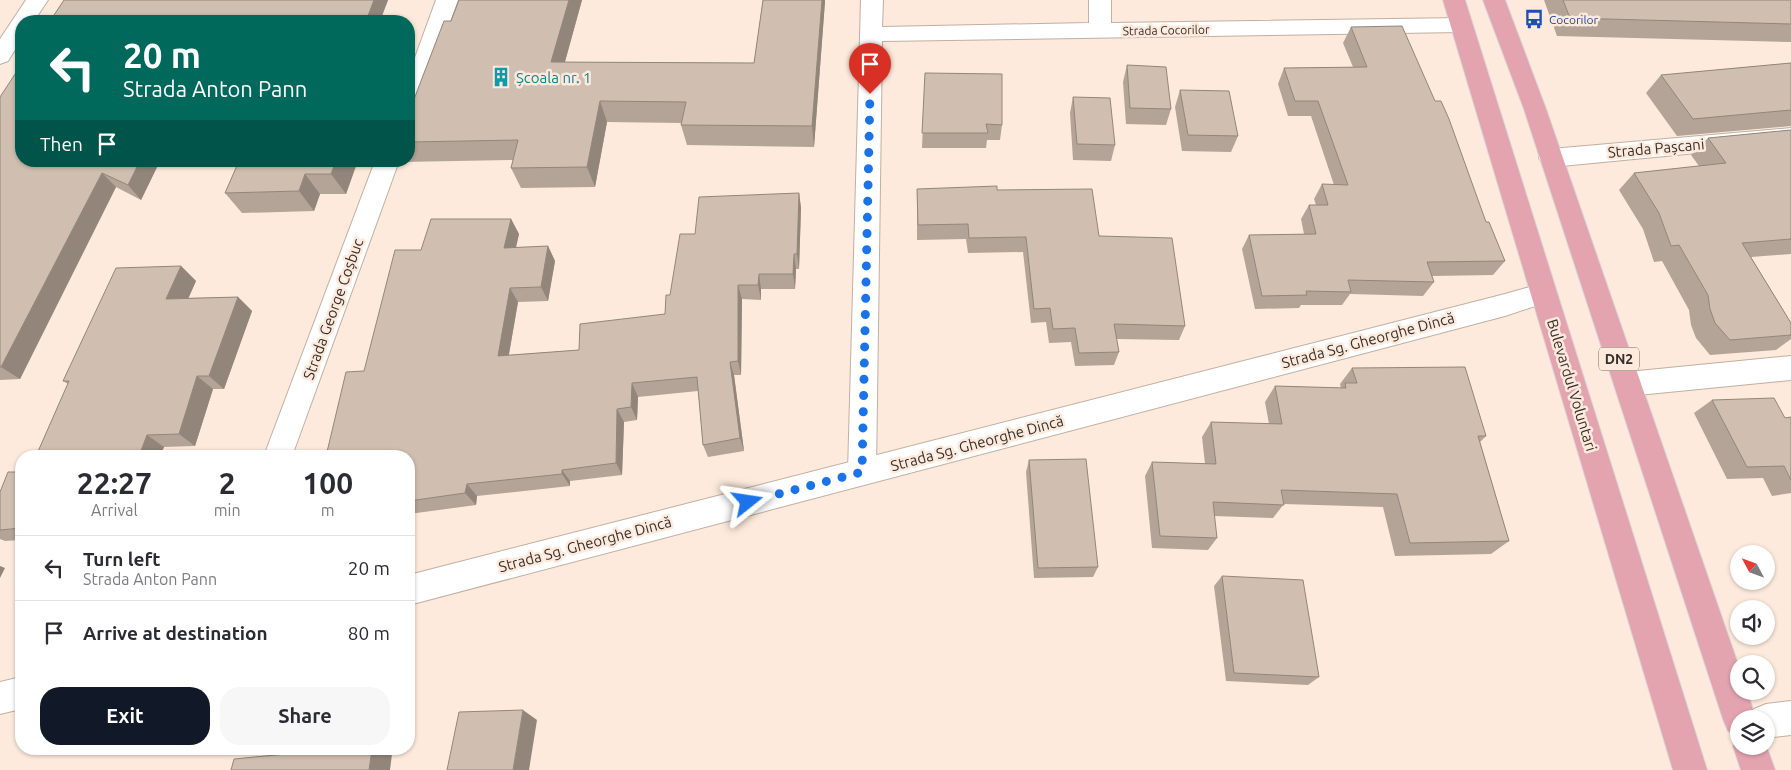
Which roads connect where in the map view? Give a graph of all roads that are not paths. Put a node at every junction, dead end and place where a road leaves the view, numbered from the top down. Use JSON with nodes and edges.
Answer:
{"nodes":[{"id":1,"x":37,"y":0,"type":"edge"},
{"id":2,"x":447,"y":0,"type":"edge"},
{"id":3,"x":872,"y":0,"type":"edge"},
{"id":4,"x":1100,"y":0,"type":"edge"},
{"id":5,"x":1454,"y":0,"type":"edge"},
{"id":6,"x":1494,"y":0,"type":"edge"},
{"id":7,"x":27,"y":15,"type":"edge"},
{"id":8,"x":1461,"y":25,"type":"junction"},
{"id":9,"x":1100,"y":31,"type":"junction"},
{"id":10,"x":15,"y":33,"type":"edge"},
{"id":11,"x":871,"y":34,"type":"junction"},
{"id":12,"x":0,"y":56,"type":"edge"},
{"id":13,"x":415,"y":87,"type":"edge"},
{"id":14,"x":1791,"y":136,"type":"edge"},
{"id":15,"x":1551,"y":158,"type":"junction"},
{"id":16,"x":385,"y":167,"type":"edge"},
{"id":17,"x":1544,"y":293,"type":"junction"},
{"id":18,"x":1791,"y":368,"type":"edge"},
{"id":19,"x":1628,"y":384,"type":"junction"},
{"id":20,"x":280,"y":450,"type":"edge"},
{"id":21,"x":862,"y":472,"type":"junction"},
{"id":22,"x":415,"y":588,"type":"edge"},
{"id":23,"x":15,"y":694,"type":"edge"},
{"id":24,"x":0,"y":698,"type":"edge"},
{"id":25,"x":1737,"y":710,"type":"edge"},
{"id":26,"x":1791,"y":718,"type":"edge"},
{"id":27,"x":1775,"y":720,"type":"edge"},
{"id":28,"x":1753,"y":755,"type":"edge"},
{"id":29,"x":1690,"y":770,"type":"edge"},
{"id":30,"x":1758,"y":770,"type":"edge"}],
"edges":[{"from":1,"to":7,"type":"street"},
{"from":2,"to":13,"type":"street"},
{"from":3,"to":11,"type":"street"},
{"from":4,"to":9,"type":"street"},
{"from":5,"to":8,"type":"highway","name":"Bulevardul Voluntari"},
{"from":6,"to":15,"type":"highway","number":"DN2"},
{"from":8,"to":9,"type":"street","name":"Strada Cocorilor"},
{"from":8,"to":17,"type":"highway","name":"Bulevardul Voluntari"},
{"from":9,"to":11,"type":"street","name":"Strada Cocorilor"},
{"from":10,"to":12,"type":"street"},
{"from":11,"to":21,"type":"street"},
{"from":14,"to":15,"type":"street","name":"Strada Pașcani"},
{"from":15,"to":19,"type":"highway","number":"DN2"},
{"from":16,"to":20,"type":"street","name":"Strada George Coșbuc"},
{"from":17,"to":21,"type":"street","name":"Strada Sg. Gheorghe Dincă"},
{"from":17,"to":29,"type":"highway","name":"Bulevardul Voluntari"},
{"from":18,"to":19,"type":"street"},
{"from":19,"to":25,"type":"highway","number":"DN2"},
{"from":21,"to":22,"type":"street","name":"Strada Sg. Gheorghe Dincă"},
{"from":23,"to":24,"type":"street"},
{"from":26,"to":27,"type":"street"},
{"from":28,"to":30,"type":"highway"}]}
